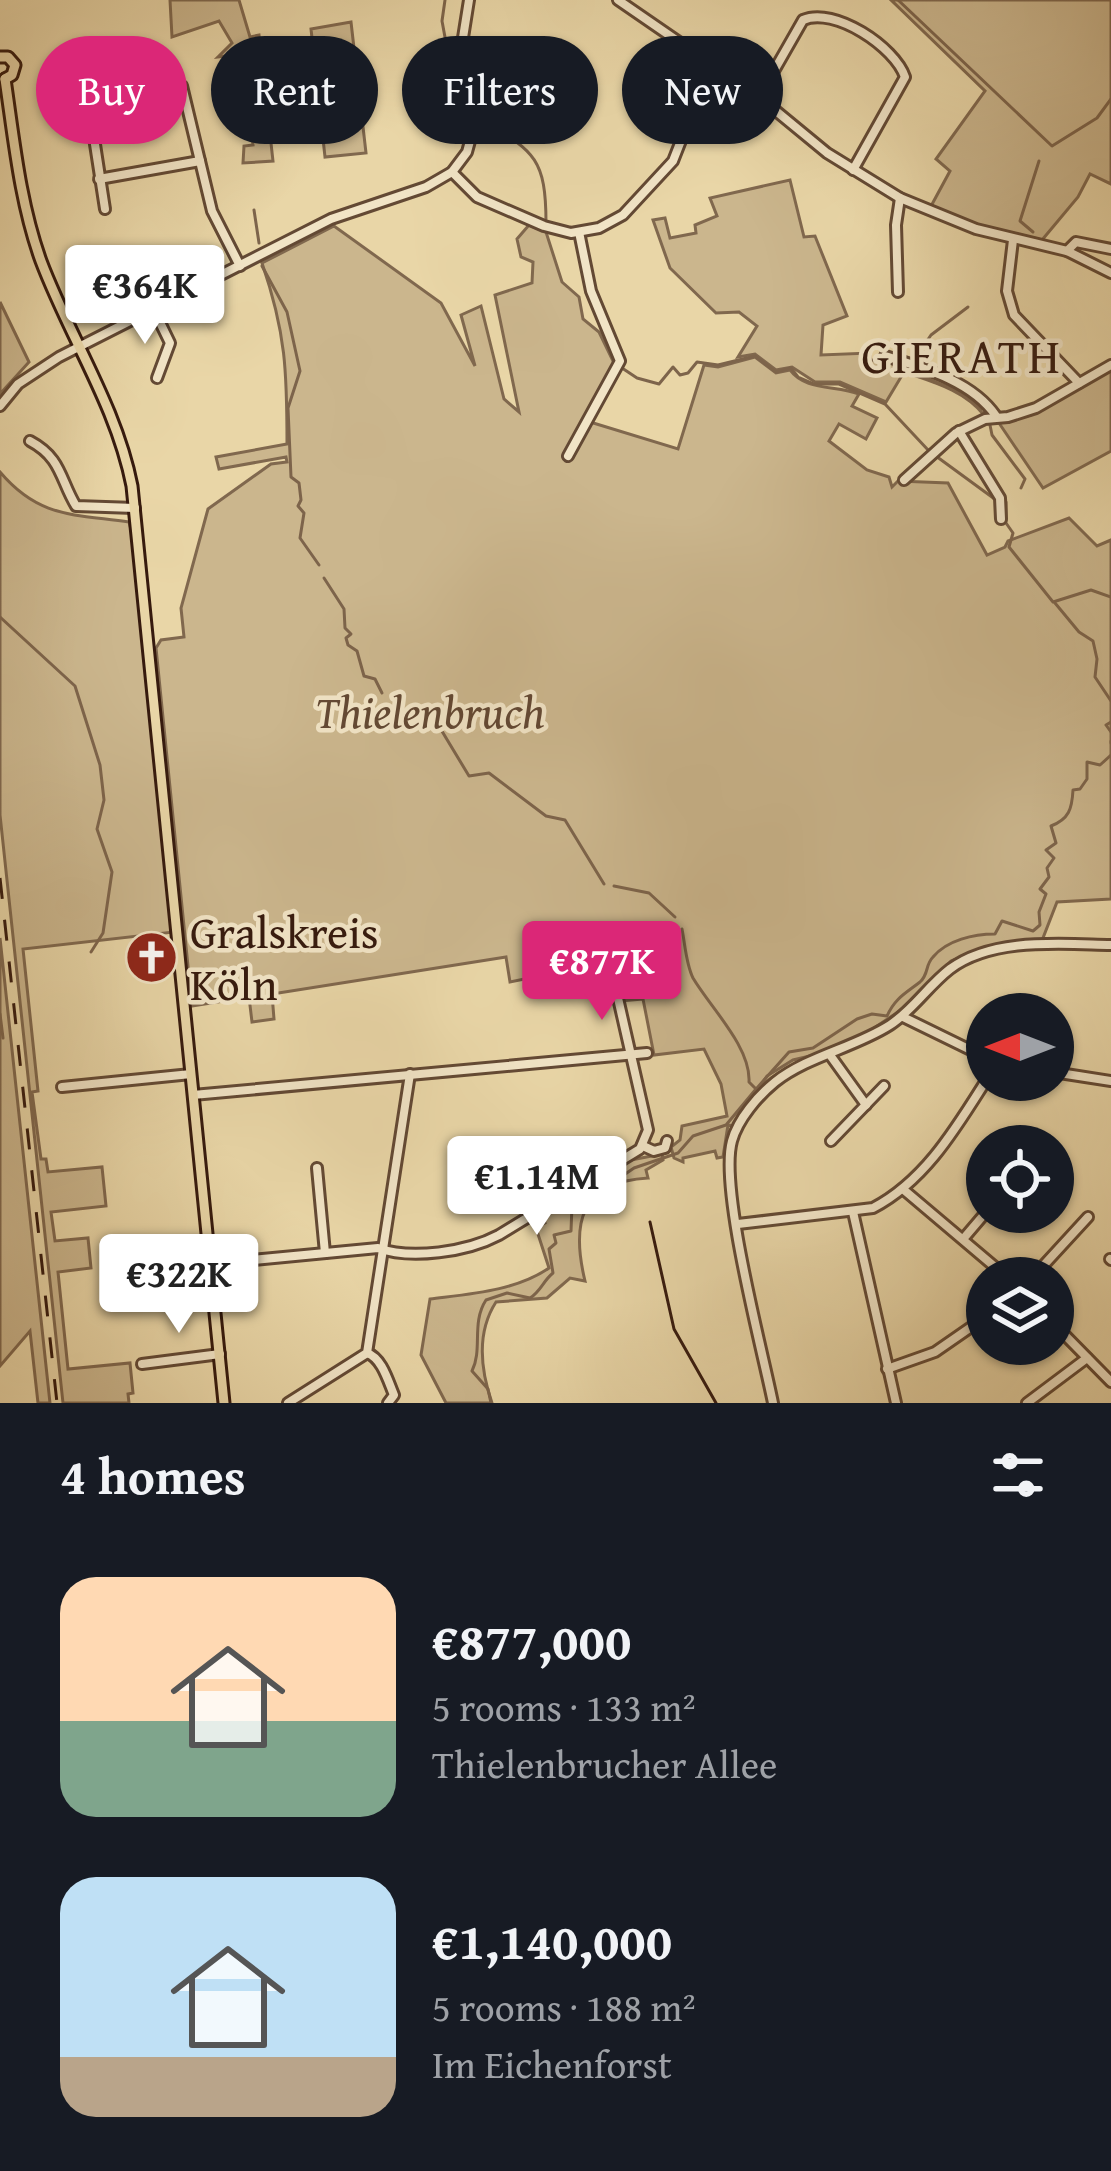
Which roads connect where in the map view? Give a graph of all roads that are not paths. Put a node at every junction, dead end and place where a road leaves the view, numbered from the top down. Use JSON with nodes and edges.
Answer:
{"nodes":[{"id":1,"x":469,"y":0,"type":"edge"},
{"id":2,"x":618,"y":0,"type":"edge"},
{"id":3,"x":463,"y":36,"type":"edge"},
{"id":4,"x":670,"y":36,"type":"edge"},
{"id":5,"x":783,"y":53,"type":"edge"},
{"id":6,"x":0,"y":55,"type":"edge"},
{"id":7,"x":3,"y":78,"type":"edge"},
{"id":8,"x":187,"y":107,"type":"edge"},
{"id":9,"x":783,"y":119,"type":"edge"},
{"id":10,"x":94,"y":144,"type":"edge"},
{"id":11,"x":468,"y":144,"type":"edge"},
{"id":12,"x":681,"y":144,"type":"edge"},
{"id":13,"x":200,"y":160,"type":"junction"},
{"id":14,"x":853,"y":170,"type":"junction"},
{"id":15,"x":452,"y":172,"type":"junction"},
{"id":16,"x":99,"y":179,"type":"junction"},
{"id":17,"x":900,"y":198,"type":"junction"},
{"id":18,"x":105,"y":209,"type":"dead end"},
{"id":19,"x":579,"y":232,"type":"junction"},
{"id":20,"x":1013,"y":239,"type":"junction"},
{"id":21,"x":1111,"y":249,"type":"edge"},
{"id":22,"x":1067,"y":251,"type":"junction"},
{"id":23,"x":241,"y":266,"type":"junction"},
{"id":24,"x":1111,"y":273,"type":"edge"},
{"id":25,"x":898,"y":292,"type":"dead end"},
{"id":26,"x":154,"y":310,"type":"junction"},
{"id":27,"x":80,"y":347,"type":"junction"},
{"id":28,"x":885,"y":356,"type":"dead end"},
{"id":29,"x":1111,"y":364,"type":"edge"},
{"id":30,"x":157,"y":378,"type":"dead end"},
{"id":31,"x":1078,"y":383,"type":"junction"},
{"id":32,"x":0,"y":406,"type":"edge"},
{"id":33,"x":996,"y":416,"type":"junction"},
{"id":34,"x":959,"y":431,"type":"junction"},
{"id":35,"x":30,"y":441,"type":"dead end"},
{"id":36,"x":568,"y":457,"type":"dead end"},
{"id":37,"x":904,"y":480,"type":"dead end"},
{"id":38,"x":135,"y":508,"type":"junction"},
{"id":39,"x":1001,"y":518,"type":"dead end"},
{"id":40,"x":1111,"y":945,"type":"edge"},
{"id":41,"x":615,"y":985,"type":"dead end"},
{"id":42,"x":903,"y":1017,"type":"junction"},
{"id":43,"x":966,"y":1048,"type":"edge"},
{"id":44,"x":631,"y":1052,"type":"junction"},
{"id":45,"x":647,"y":1053,"type":"dead end"},
{"id":46,"x":830,"y":1055,"type":"junction"},
{"id":47,"x":191,"y":1074,"type":"junction"},
{"id":48,"x":410,"y":1074,"type":"junction"},
{"id":49,"x":1074,"y":1075,"type":"edge"},
{"id":50,"x":1111,"y":1081,"type":"edge"},
{"id":51,"x":884,"y":1086,"type":"dead end"},
{"id":52,"x":62,"y":1087,"type":"dead end"},
{"id":53,"x":193,"y":1096,"type":"junction"},
{"id":54,"x":973,"y":1101,"type":"edge"},
{"id":55,"x":866,"y":1105,"type":"junction"},
{"id":56,"x":667,"y":1141,"type":"dead end"},
{"id":57,"x":831,"y":1142,"type":"dead end"},
{"id":58,"x":643,"y":1146,"type":"junction"},
{"id":59,"x":316,"y":1168,"type":"dead end"},
{"id":60,"x":904,"y":1190,"type":"junction"},
{"id":61,"x":853,"y":1212,"type":"junction"},
{"id":62,"x":1088,"y":1217,"type":"dead end"},
{"id":63,"x":737,"y":1224,"type":"junction"},
{"id":64,"x":968,"y":1233,"type":"edge"},
{"id":65,"x":964,"y":1238,"type":"junction"},
{"id":66,"x":383,"y":1249,"type":"junction"},
{"id":67,"x":325,"y":1253,"type":"junction"},
{"id":68,"x":985,"y":1257,"type":"edge"},
{"id":69,"x":1051,"y":1257,"type":"edge"},
{"id":70,"x":211,"y":1264,"type":"junction"},
{"id":71,"x":966,"y":1331,"type":"edge"},
{"id":72,"x":1074,"y":1344,"type":"edge"},
{"id":73,"x":367,"y":1353,"type":"junction"},
{"id":74,"x":220,"y":1354,"type":"junction"},
{"id":75,"x":1088,"y":1358,"type":"junction"},
{"id":76,"x":142,"y":1364,"type":"dead end"},
{"id":77,"x":887,"y":1369,"type":"junction"},
{"id":78,"x":1111,"y":1382,"type":"edge"},
{"id":79,"x":224,"y":1403,"type":"edge"},
{"id":80,"x":288,"y":1403,"type":"edge"},
{"id":81,"x":388,"y":1403,"type":"edge"},
{"id":82,"x":773,"y":1403,"type":"edge"},
{"id":83,"x":896,"y":1403,"type":"edge"},
{"id":84,"x":1027,"y":1403,"type":"edge"}],
"edges":[{"from":1,"to":3,"type":"street"},
{"from":2,"to":4,"type":"street"},
{"from":5,"to":14,"type":"street"},
{"from":6,"to":7,"type":"main road"},
{"from":7,"to":27,"type":"main road"},
{"from":8,"to":13,"type":"street"},
{"from":9,"to":14,"type":"street"},
{"from":10,"to":16,"type":"street"},
{"from":11,"to":15,"type":"street"},
{"from":12,"to":19,"type":"street"},
{"from":13,"to":16,"type":"street"},
{"from":13,"to":23,"type":"street"},
{"from":14,"to":17,"type":"street"},
{"from":15,"to":19,"type":"street"},
{"from":15,"to":23,"type":"street"},
{"from":16,"to":18,"type":"street"},
{"from":17,"to":20,"type":"street"},
{"from":17,"to":25,"type":"street"},
{"from":19,"to":36,"type":"street"},
{"from":20,"to":22,"type":"street"},
{"from":20,"to":31,"type":"street"},
{"from":21,"to":22,"type":"street"},
{"from":22,"to":24,"type":"street"},
{"from":23,"to":26,"type":"street"},
{"from":26,"to":27,"type":"street"},
{"from":26,"to":30,"type":"street"},
{"from":27,"to":32,"type":"street"},
{"from":27,"to":38,"type":"main road"},
{"from":28,"to":33,"type":"street"},
{"from":29,"to":31,"type":"street"},
{"from":31,"to":33,"type":"street"},
{"from":33,"to":34,"type":"street"},
{"from":34,"to":37,"type":"street"},
{"from":34,"to":39,"type":"street"},
{"from":35,"to":38,"type":"street"},
{"from":38,"to":47,"type":"main road"},
{"from":40,"to":42,"type":"street"},
{"from":41,"to":44,"type":"street"},
{"from":42,"to":43,"type":"street"},
{"from":42,"to":46,"type":"street"},
{"from":44,"to":45,"type":"street"},
{"from":44,"to":48,"type":"street"},
{"from":44,"to":58,"type":"street"},
{"from":46,"to":55,"type":"street"},
{"from":46,"to":63,"type":"street"},
{"from":47,"to":52,"type":"street"},
{"from":47,"to":53,"type":"main road"},
{"from":48,"to":53,"type":"street"},
{"from":48,"to":66,"type":"street"},
{"from":49,"to":50,"type":"street"},
{"from":51,"to":55,"type":"street"},
{"from":53,"to":70,"type":"main road"},
{"from":54,"to":60,"type":"street"},
{"from":55,"to":57,"type":"street"},
{"from":56,"to":58,"type":"street"},
{"from":58,"to":66,"type":"street"},
{"from":59,"to":67,"type":"street"},
{"from":60,"to":61,"type":"street"},
{"from":60,"to":65,"type":"street"},
{"from":61,"to":63,"type":"street"},
{"from":61,"to":77,"type":"street"},
{"from":62,"to":69,"type":"street"},
{"from":63,"to":82,"type":"street"},
{"from":64,"to":65,"type":"street"},
{"from":65,"to":68,"type":"street"},
{"from":66,"to":67,"type":"street"},
{"from":66,"to":73,"type":"street"},
{"from":67,"to":70,"type":"street"},
{"from":70,"to":74,"type":"main road"},
{"from":71,"to":77,"type":"street"},
{"from":72,"to":75,"type":"street"},
{"from":73,"to":80,"type":"street"},
{"from":73,"to":81,"type":"street"},
{"from":74,"to":76,"type":"street"},
{"from":74,"to":79,"type":"main road"},
{"from":75,"to":78,"type":"street"},
{"from":75,"to":84,"type":"street"},
{"from":77,"to":83,"type":"street"}]}
